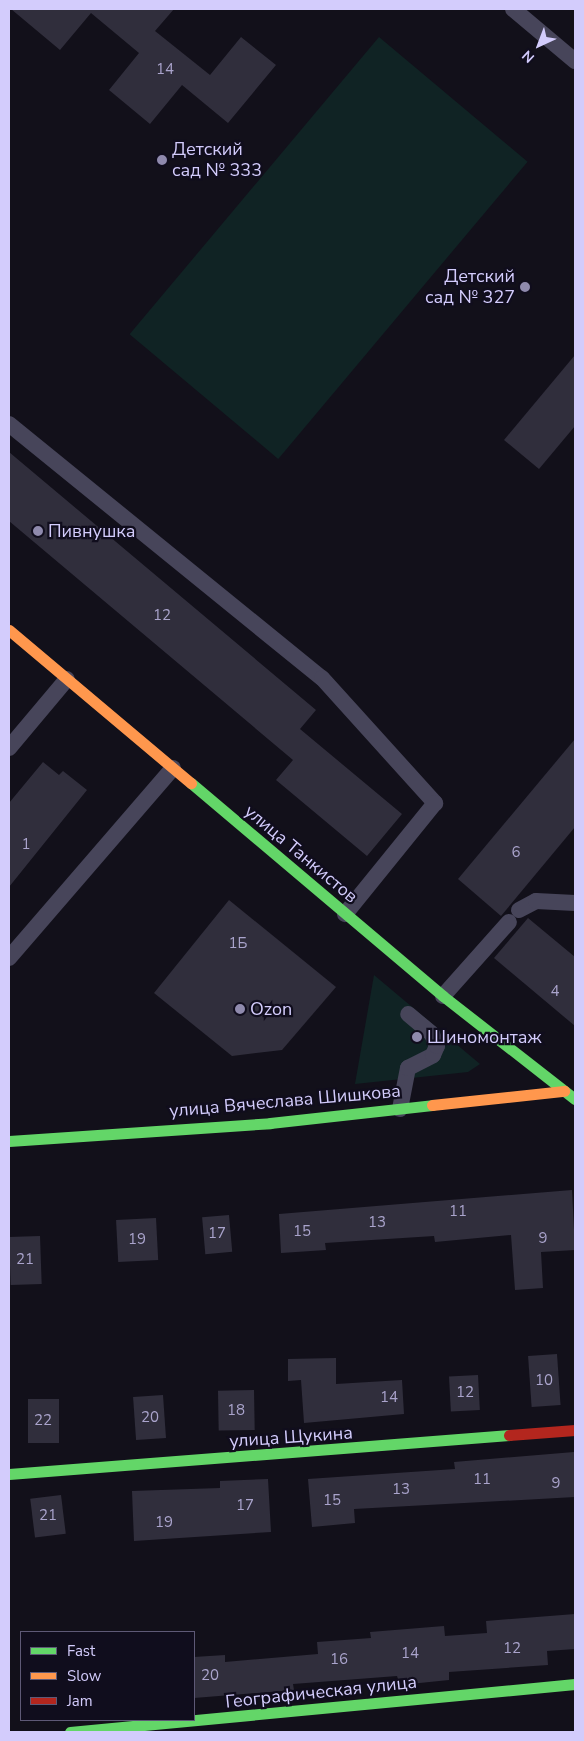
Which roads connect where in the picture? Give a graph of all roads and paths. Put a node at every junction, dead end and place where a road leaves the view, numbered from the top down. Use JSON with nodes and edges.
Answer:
{"nodes":[{"id":1,"x":513,"y":9,"type":"edge"},
{"id":2,"x":575,"y":61,"type":"edge"},
{"id":3,"x":9,"y":424,"type":"edge"},
{"id":4,"x":9,"y":630,"type":"edge"},
{"id":5,"x":67,"y":679,"type":"junction"},
{"id":6,"x":9,"y":748,"type":"edge"},
{"id":7,"x":173,"y":768,"type":"junction"},
{"id":8,"x":575,"y":903,"type":"edge"},
{"id":9,"x":345,"y":914,"type":"junction"},
{"id":10,"x":9,"y":958,"type":"edge"},
{"id":11,"x":443,"y":996,"type":"junction"},
{"id":12,"x":408,"y":1014,"type":"dead end"},
{"id":13,"x":564,"y":1090,"type":"junction"},
{"id":14,"x":575,"y":1099,"type":"edge"},
{"id":15,"x":400,"y":1109,"type":"junction"},
{"id":16,"x":9,"y":1141,"type":"edge"},
{"id":17,"x":575,"y":1430,"type":"edge"},
{"id":18,"x":9,"y":1474,"type":"edge"},
{"id":19,"x":575,"y":1684,"type":"edge"},
{"id":20,"x":195,"y":1720,"type":"edge"},
{"id":21,"x":186,"y":1721,"type":"edge"},
{"id":22,"x":70,"y":1732,"type":"edge"}],
"edges":[{"from":1,"to":2,"type":"lane"},
{"from":3,"to":9,"type":"lane"},
{"from":4,"to":5,"type":"street","name":"улица Танкистов"},
{"from":5,"to":6,"type":"lane"},
{"from":5,"to":7,"type":"street","name":"улица Танкистов"},
{"from":7,"to":9,"type":"street","name":"улица Танкистов"},
{"from":7,"to":10,"type":"lane"},
{"from":8,"to":11,"type":"lane"},
{"from":9,"to":11,"type":"street","name":"улица Танкистов"},
{"from":11,"to":13,"type":"street","name":"улица Танкистов"},
{"from":12,"to":15,"type":"lane"},
{"from":13,"to":14,"type":"street","name":"улица Танкистов"},
{"from":13,"to":15,"type":"street","name":"улица Вячеслава Шишкова"},
{"from":15,"to":16,"type":"street","name":"улица Вячеслава Шишкова"},
{"from":17,"to":18,"type":"street","name":"улица Щукина"},
{"from":19,"to":20,"type":"street","name":"Географическая улица"},
{"from":21,"to":22,"type":"street","name":"Географическая улица"}]}
